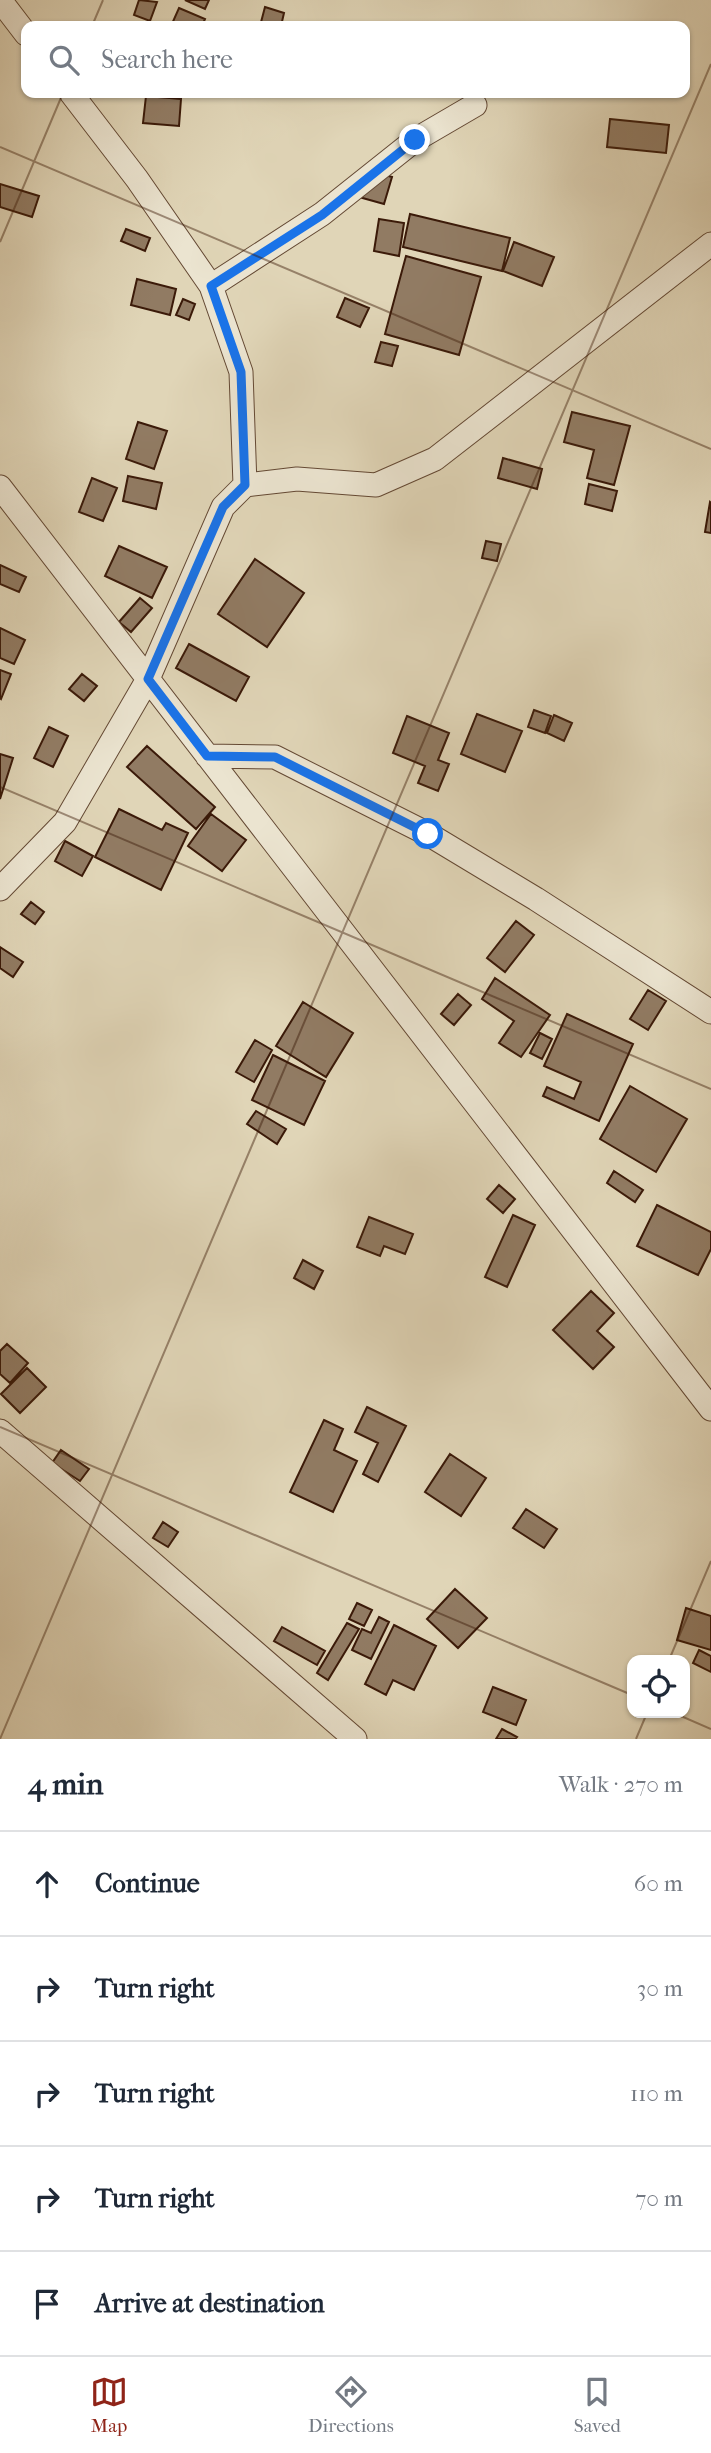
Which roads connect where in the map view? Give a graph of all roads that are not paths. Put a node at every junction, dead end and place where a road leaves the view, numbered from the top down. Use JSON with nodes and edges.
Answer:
{"nodes":[{"id":1,"x":0,"y":0,"type":"edge"},
{"id":2,"x":21,"y":27,"type":"edge"},
{"id":3,"x":75,"y":98,"type":"edge"},
{"id":4,"x":475,"y":105,"type":"dead end"},
{"id":5,"x":711,"y":244,"type":"edge"},
{"id":6,"x":211,"y":286,"type":"junction"},
{"id":7,"x":245,"y":485,"type":"junction"},
{"id":8,"x":0,"y":487,"type":"edge"},
{"id":9,"x":148,"y":679,"type":"junction"},
{"id":10,"x":207,"y":756,"type":"junction"},
{"id":11,"x":0,"y":889,"type":"edge"},
{"id":12,"x":711,"y":1012,"type":"edge"},
{"id":13,"x":711,"y":1409,"type":"edge"},
{"id":14,"x":0,"y":1431,"type":"edge"},
{"id":15,"x":355,"y":1739,"type":"edge"}],
"edges":[{"from":1,"to":2,"type":"street"},
{"from":3,"to":6,"type":"street"},
{"from":4,"to":6,"type":"street"},
{"from":5,"to":7,"type":"street"},
{"from":6,"to":7,"type":"street"},
{"from":7,"to":9,"type":"street"},
{"from":8,"to":9,"type":"street"},
{"from":9,"to":10,"type":"street"},
{"from":9,"to":11,"type":"street"},
{"from":10,"to":12,"type":"street"},
{"from":10,"to":13,"type":"street"},
{"from":14,"to":15,"type":"street"}]}
